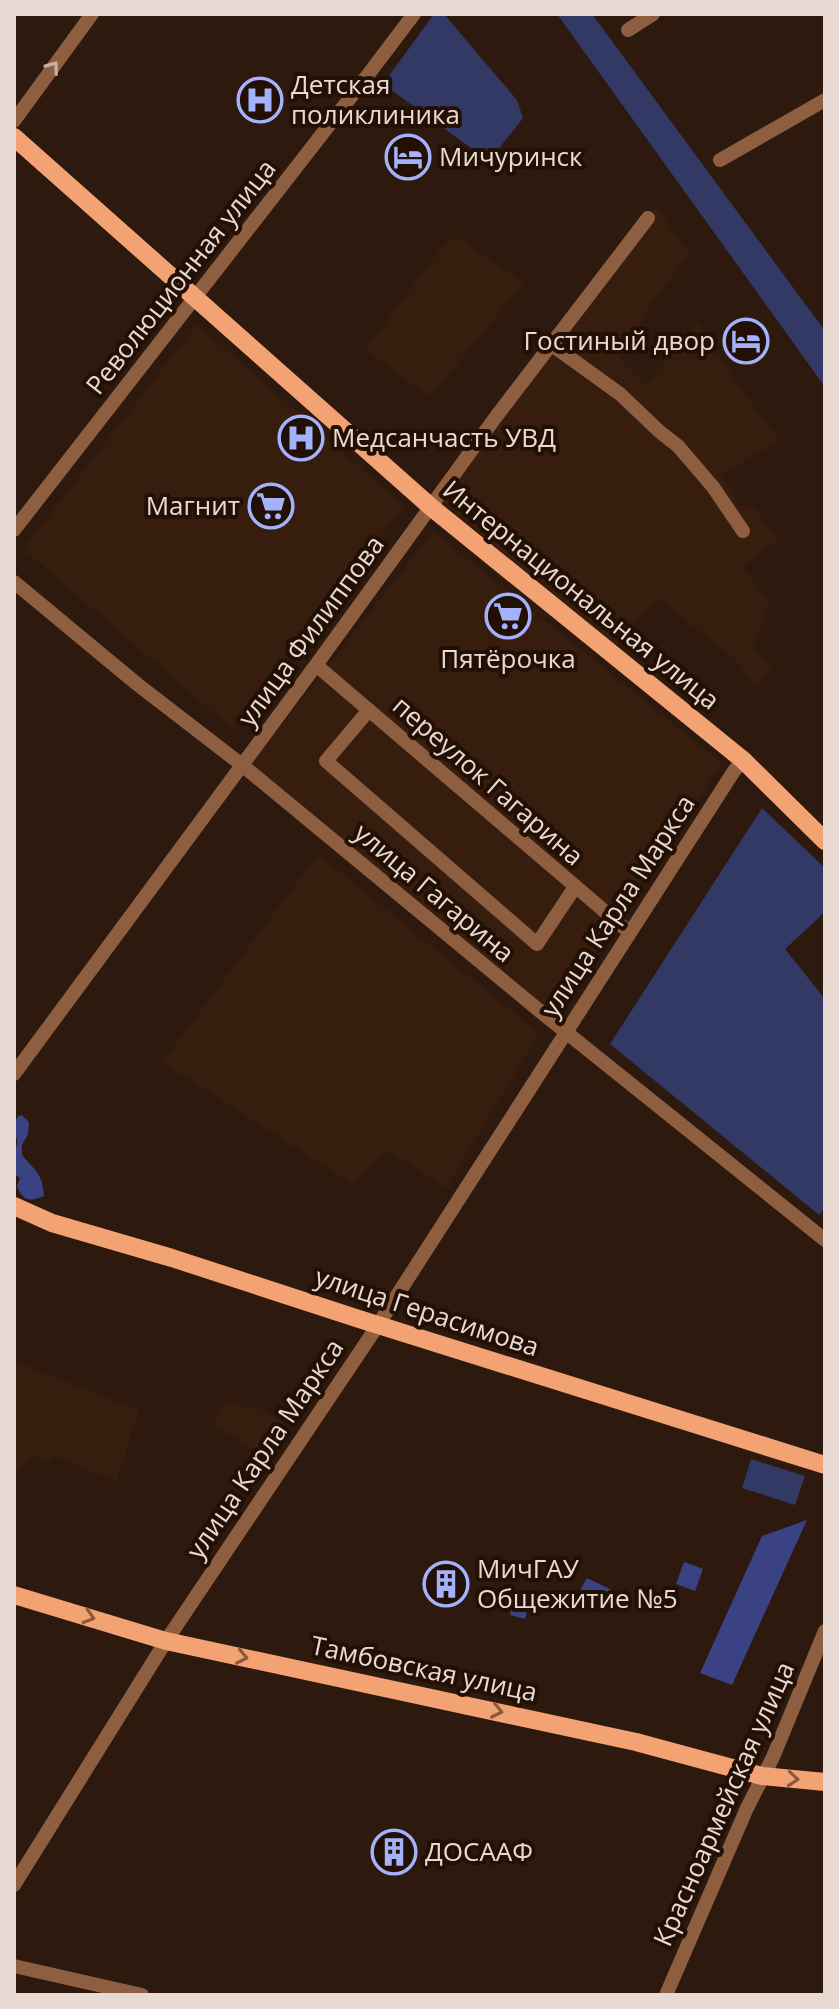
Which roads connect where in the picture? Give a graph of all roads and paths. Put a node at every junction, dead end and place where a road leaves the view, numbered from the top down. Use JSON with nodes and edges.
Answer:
{"nodes":[{"id":1,"x":92,"y":14,"type":"edge"},
{"id":2,"x":414,"y":14,"type":"edge"},
{"id":3,"x":653,"y":14,"type":"edge"},
{"id":4,"x":628,"y":30,"type":"dead end"},
{"id":5,"x":825,"y":100,"type":"edge"},
{"id":6,"x":14,"y":121,"type":"edge"},
{"id":7,"x":14,"y":137,"type":"edge"},
{"id":8,"x":720,"y":160,"type":"dead end"},
{"id":9,"x":648,"y":218,"type":"dead end"},
{"id":10,"x":195,"y":298,"type":"junction"},
{"id":11,"x":552,"y":345,"type":"junction"},
{"id":12,"x":431,"y":507,"type":"junction"},
{"id":13,"x":14,"y":530,"type":"edge"},
{"id":14,"x":743,"y":531,"type":"dead end"},
{"id":15,"x":14,"y":582,"type":"edge"},
{"id":16,"x":316,"y":665,"type":"junction"},
{"id":17,"x":369,"y":710,"type":"junction"},
{"id":18,"x":743,"y":760,"type":"junction"},
{"id":19,"x":242,"y":765,"type":"junction"},
{"id":20,"x":825,"y":841,"type":"edge"},
{"id":21,"x":575,"y":887,"type":"junction"},
{"id":22,"x":629,"y":932,"type":"junction"},
{"id":23,"x":565,"y":1031,"type":"junction"},
{"id":24,"x":14,"y":1074,"type":"edge"},
{"id":25,"x":14,"y":1206,"type":"edge"},
{"id":26,"x":825,"y":1240,"type":"edge"},
{"id":27,"x":378,"y":1325,"type":"junction"},
{"id":28,"x":825,"y":1465,"type":"edge"},
{"id":29,"x":14,"y":1595,"type":"edge"},
{"id":30,"x":825,"y":1631,"type":"edge"},
{"id":31,"x":166,"y":1641,"type":"junction"},
{"id":32,"x":762,"y":1776,"type":"junction"},
{"id":33,"x":825,"y":1782,"type":"edge"},
{"id":34,"x":14,"y":1885,"type":"edge"},
{"id":35,"x":14,"y":1966,"type":"edge"},
{"id":36,"x":142,"y":1995,"type":"edge"},
{"id":37,"x":666,"y":1995,"type":"edge"}],
"edges":[{"from":6,"to":1,"type":"street","one_way":true},
{"from":2,"to":10,"type":"street","name":"Революционная улица"},
{"from":3,"to":4,"type":"street"},
{"from":5,"to":8,"type":"street"},
{"from":7,"to":10,"type":"main road","name":"Интернациональная улица"},
{"from":9,"to":11,"type":"street","name":"улица Филиппова"},
{"from":10,"to":12,"type":"main road","name":"Интернациональная улица"},
{"from":10,"to":13,"type":"street","name":"Революционная улица"},
{"from":11,"to":12,"type":"street","name":"улица Филиппова"},
{"from":11,"to":14,"type":"street"},
{"from":12,"to":16,"type":"street","name":"улица Филиппова"},
{"from":12,"to":18,"type":"main road","name":"Интернациональная улица"},
{"from":15,"to":19,"type":"street","name":"улица Гагарина"},
{"from":16,"to":17,"type":"street","name":"переулок Гагарина"},
{"from":16,"to":19,"type":"street","name":"улица Филиппова"},
{"from":17,"to":21,"type":"street","name":"переулок Гагарина"},
{"from":17,"to":21,"type":"street"},
{"from":18,"to":20,"type":"main road","name":"Интернациональная улица"},
{"from":18,"to":22,"type":"street","name":"улица Карла Маркса"},
{"from":19,"to":23,"type":"street","name":"улица Гагарина"},
{"from":19,"to":24,"type":"street","name":"улица Филиппова"},
{"from":21,"to":22,"type":"street","name":"переулок Гагарина"},
{"from":22,"to":23,"type":"street","name":"улица Карла Маркса"},
{"from":23,"to":26,"type":"street","name":"улица Гагарина"},
{"from":23,"to":27,"type":"street","name":"улица Карла Маркса"},
{"from":25,"to":27,"type":"main road","name":"улица Герасимова"},
{"from":27,"to":28,"type":"main road","name":"улица Герасимова"},
{"from":27,"to":31,"type":"street","name":"улица Карла Маркса"},
{"from":29,"to":31,"type":"main road","name":"Тамбовская улица","one_way":true},
{"from":30,"to":32,"type":"street","name":"Красноармейская улица"},
{"from":31,"to":32,"type":"main road","name":"Тамбовская улица","one_way":true},
{"from":31,"to":34,"type":"street","name":"улица Карла Маркса"},
{"from":32,"to":33,"type":"main road","name":"Тамбовская улица","one_way":true},
{"from":32,"to":37,"type":"street","name":"Красноармейская улица"},
{"from":35,"to":36,"type":"street"}]}
